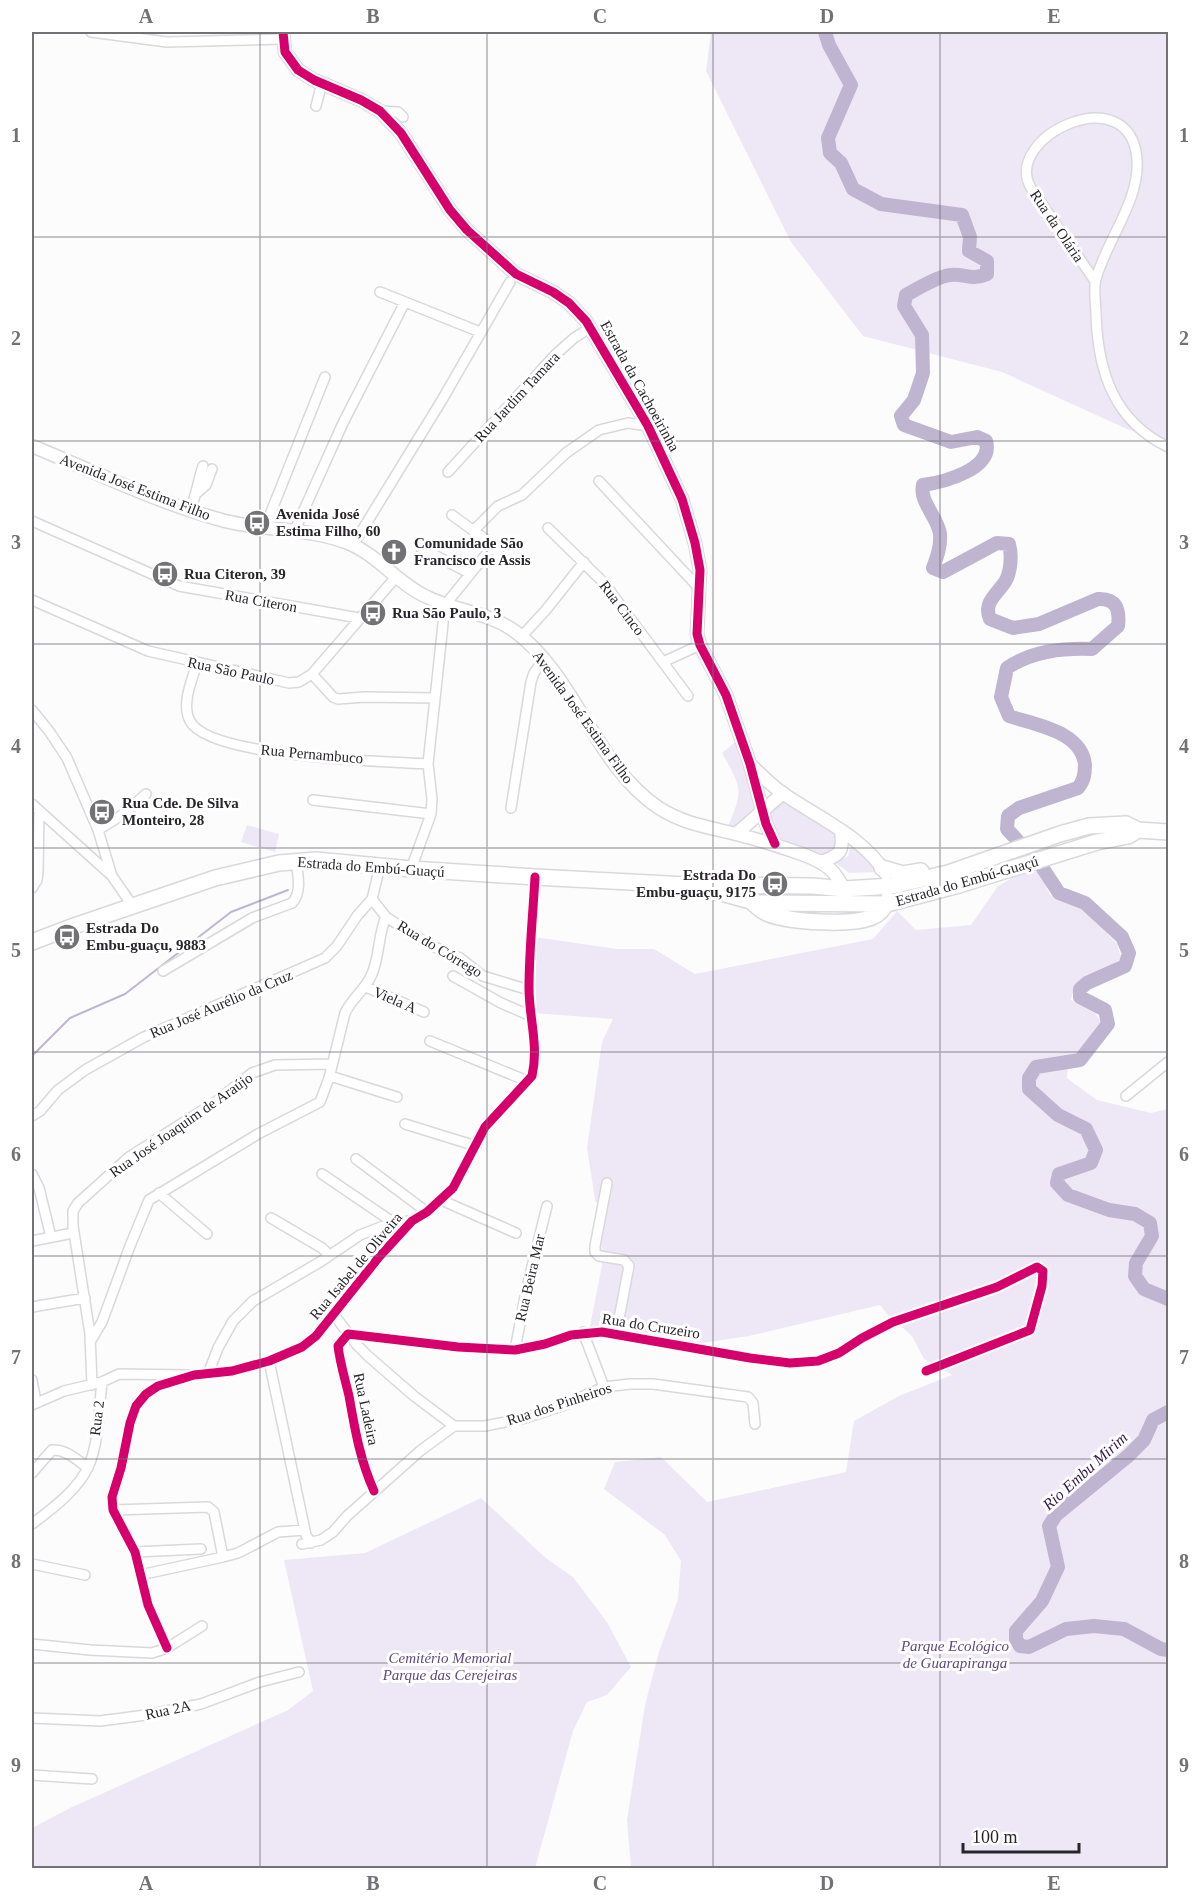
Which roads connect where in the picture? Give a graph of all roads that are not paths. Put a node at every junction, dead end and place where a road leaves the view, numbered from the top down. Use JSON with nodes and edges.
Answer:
{"nodes":[{"id":1,"x":92,"y":32,"type":"edge"},
{"id":2,"x":283,"y":35,"type":"edge"},
{"id":3,"x":322,"y":83,"type":"junction"},
{"id":4,"x":316,"y":106,"type":"dead end"},
{"id":5,"x":380,"y":111,"type":"junction"},
{"id":6,"x":403,"y":117,"type":"dead end"},
{"id":7,"x":1095,"y":281,"type":"junction"},
{"id":8,"x":510,"y":282,"type":"dead end"},
{"id":9,"x":380,"y":292,"type":"dead end"},
{"id":10,"x":405,"y":303,"type":"junction"},
{"id":11,"x":590,"y":328,"type":"junction"},
{"id":12,"x":480,"y":332,"type":"junction"},
{"id":13,"x":325,"y":377,"type":"dead end"},
{"id":14,"x":648,"y":426,"type":"junction"},
{"id":15,"x":32,"y":446,"type":"edge"},
{"id":16,"x":1168,"y":447,"type":"edge"},
{"id":17,"x":208,"y":467,"type":"dead end"},
{"id":18,"x":448,"y":472,"type":"dead end"},
{"id":19,"x":600,"y":481,"type":"dead end"},
{"id":20,"x":190,"y":511,"type":"junction"},
{"id":21,"x":452,"y":515,"type":"dead end"},
{"id":22,"x":32,"y":521,"type":"edge"},
{"id":23,"x":268,"y":528,"type":"junction"},
{"id":24,"x":548,"y":528,"type":"dead end"},
{"id":25,"x":473,"y":531,"type":"junction"},
{"id":26,"x":294,"y":532,"type":"junction"},
{"id":27,"x":353,"y":545,"type":"junction"},
{"id":28,"x":493,"y":546,"type":"junction"},
{"id":29,"x":421,"y":548,"type":"dead end"},
{"id":30,"x":505,"y":561,"type":"dead end"},
{"id":31,"x":584,"y":562,"type":"junction"},
{"id":32,"x":469,"y":573,"type":"junction"},
{"id":33,"x":396,"y":577,"type":"junction"},
{"id":34,"x":699,"y":588,"type":"junction"},
{"id":35,"x":32,"y":600,"type":"edge"},
{"id":36,"x":445,"y":605,"type":"junction"},
{"id":37,"x":359,"y":618,"type":"junction"},
{"id":38,"x":521,"y":637,"type":"junction"},
{"id":39,"x":700,"y":645,"type":"junction"},
{"id":40,"x":544,"y":659,"type":"junction"},
{"id":41,"x":663,"y":662,"type":"junction"},
{"id":42,"x":197,"y":663,"type":"junction"},
{"id":43,"x":312,"y":674,"type":"junction"},
{"id":44,"x":688,"y":696,"type":"dead end"},
{"id":45,"x":435,"y":698,"type":"junction"},
{"id":46,"x":32,"y":710,"type":"edge"},
{"id":47,"x":428,"y":764,"type":"junction"},
{"id":48,"x":750,"y":764,"type":"junction"},
{"id":49,"x":783,"y":793,"type":"junction"},
{"id":50,"x":146,"y":794,"type":"dead end"},
{"id":51,"x":313,"y":800,"type":"dead end"},
{"id":52,"x":35,"y":808,"type":"edge"},
{"id":53,"x":511,"y":808,"type":"dead end"},
{"id":54,"x":762,"y":813,"type":"junction"},
{"id":55,"x":430,"y":814,"type":"junction"},
{"id":56,"x":98,"y":830,"type":"junction"},
{"id":57,"x":1138,"y":830,"type":"junction"},
{"id":58,"x":842,"y":831,"type":"junction"},
{"id":59,"x":1168,"y":832,"type":"edge"},
{"id":60,"x":736,"y":834,"type":"junction"},
{"id":61,"x":775,"y":844,"type":"junction"},
{"id":62,"x":296,"y":861,"type":"junction"},
{"id":63,"x":982,"y":861,"type":"junction"},
{"id":64,"x":820,"y":862,"type":"junction"},
{"id":65,"x":380,"y":866,"type":"junction"},
{"id":66,"x":882,"y":868,"type":"junction"},
{"id":67,"x":411,"y":869,"type":"junction"},
{"id":68,"x":112,"y":876,"type":"junction"},
{"id":69,"x":535,"y":878,"type":"junction"},
{"id":70,"x":687,"y":885,"type":"junction"},
{"id":71,"x":892,"y":886,"type":"junction"},
{"id":72,"x":32,"y":888,"type":"edge"},
{"id":73,"x":844,"y":889,"type":"junction"},
{"id":74,"x":372,"y":899,"type":"junction"},
{"id":75,"x":753,"y":903,"type":"junction"},
{"id":76,"x":887,"y":904,"type":"junction"},
{"id":77,"x":132,"y":905,"type":"junction"},
{"id":78,"x":848,"y":905,"type":"junction"},
{"id":79,"x":386,"y":917,"type":"junction"},
{"id":80,"x":32,"y":942,"type":"edge"},
{"id":81,"x":162,"y":971,"type":"dead end"},
{"id":82,"x":453,"y":976,"type":"dead end"},
{"id":83,"x":366,"y":987,"type":"junction"},
{"id":84,"x":529,"y":990,"type":"junction"},
{"id":85,"x":424,"y":1012,"type":"dead end"},
{"id":86,"x":531,"y":1016,"type":"junction"},
{"id":87,"x":430,"y":1041,"type":"dead end"},
{"id":88,"x":1168,"y":1062,"type":"edge"},
{"id":89,"x":332,"y":1064,"type":"junction"},
{"id":90,"x":330,"y":1076,"type":"junction"},
{"id":91,"x":524,"y":1079,"type":"junction"},
{"id":92,"x":1126,"y":1096,"type":"dead end"},
{"id":93,"x":397,"y":1097,"type":"dead end"},
{"id":94,"x":32,"y":1116,"type":"edge"},
{"id":95,"x":405,"y":1124,"type":"dead end"},
{"id":96,"x":476,"y":1146,"type":"junction"},
{"id":97,"x":356,"y":1160,"type":"dead end"},
{"id":98,"x":32,"y":1174,"type":"edge"},
{"id":99,"x":322,"y":1174,"type":"dead end"},
{"id":100,"x":607,"y":1183,"type":"dead end"},
{"id":101,"x":159,"y":1193,"type":"junction"},
{"id":102,"x":441,"y":1200,"type":"junction"},
{"id":103,"x":547,"y":1206,"type":"dead end"},
{"id":104,"x":428,"y":1212,"type":"junction"},
{"id":105,"x":271,"y":1218,"type":"dead end"},
{"id":106,"x":412,"y":1221,"type":"junction"},
{"id":107,"x":394,"y":1222,"type":"junction"},
{"id":108,"x":403,"y":1231,"type":"junction"},
{"id":109,"x":73,"y":1233,"type":"junction"},
{"id":110,"x":516,"y":1233,"type":"dead end"},
{"id":111,"x":207,"y":1234,"type":"dead end"},
{"id":112,"x":51,"y":1237,"type":"junction"},
{"id":113,"x":32,"y":1240,"type":"edge"},
{"id":114,"x":329,"y":1255,"type":"junction"},
{"id":115,"x":85,"y":1298,"type":"junction"},
{"id":116,"x":32,"y":1307,"type":"edge"},
{"id":117,"x":334,"y":1315,"type":"junction"},
{"id":118,"x":583,"y":1332,"type":"junction"},
{"id":119,"x":348,"y":1334,"type":"junction"},
{"id":120,"x":616,"y":1334,"type":"junction"},
{"id":121,"x":90,"y":1342,"type":"junction"},
{"id":122,"x":514,"y":1350,"type":"junction"},
{"id":123,"x":269,"y":1361,"type":"junction"},
{"id":124,"x":926,"y":1371,"type":"dead end"},
{"id":125,"x":208,"y":1374,"type":"junction"},
{"id":126,"x":194,"y":1376,"type":"junction"},
{"id":127,"x":32,"y":1380,"type":"edge"},
{"id":128,"x":97,"y":1383,"type":"junction"},
{"id":129,"x":604,"y":1387,"type":"junction"},
{"id":130,"x":34,"y":1404,"type":"edge"},
{"id":131,"x":755,"y":1424,"type":"dead end"},
{"id":132,"x":454,"y":1426,"type":"junction"},
{"id":133,"x":88,"y":1468,"type":"junction"},
{"id":134,"x":32,"y":1473,"type":"edge"},
{"id":135,"x":374,"y":1491,"type":"junction"},
{"id":136,"x":113,"y":1510,"type":"junction"},
{"id":137,"x":32,"y":1524,"type":"edge"},
{"id":138,"x":306,"y":1538,"type":"junction"},
{"id":139,"x":201,"y":1549,"type":"dead end"},
{"id":140,"x":135,"y":1552,"type":"junction"},
{"id":141,"x":223,"y":1557,"type":"junction"},
{"id":142,"x":32,"y":1564,"type":"edge"},
{"id":143,"x":85,"y":1575,"type":"dead end"},
{"id":144,"x":140,"y":1575,"type":"junction"},
{"id":145,"x":202,"y":1626,"type":"dead end"},
{"id":146,"x":32,"y":1644,"type":"edge"},
{"id":147,"x":167,"y":1648,"type":"junction"},
{"id":148,"x":299,"y":1672,"type":"dead end"},
{"id":149,"x":32,"y":1718,"type":"edge"},
{"id":150,"x":32,"y":1775,"type":"edge"},
{"id":151,"x":92,"y":1779,"type":"dead end"}],
"edges":[{"from":1,"to":2,"type":"street"},
{"from":2,"to":3,"type":"street","name":"Estrada da Cachoeirinha"},
{"from":3,"to":4,"type":"street"},
{"from":3,"to":5,"type":"street","name":"Estrada da Cachoeirinha"},
{"from":5,"to":6,"type":"street"},
{"from":5,"to":11,"type":"street","name":"Estrada da Cachoeirinha"},
{"from":7,"to":7,"type":"street","name":"Rua da Olária"},
{"from":7,"to":16,"type":"street","name":"Rua da Olária"},
{"from":8,"to":12,"type":"street"},
{"from":9,"to":10,"type":"street"},
{"from":10,"to":12,"type":"street"},
{"from":10,"to":26,"type":"street"},
{"from":11,"to":14,"type":"street","name":"Estrada da Cachoeirinha"},
{"from":11,"to":18,"type":"street","name":"Rua Jardim Tamara"},
{"from":12,"to":27,"type":"street"},
{"from":13,"to":23,"type":"street"},
{"from":14,"to":25,"type":"street"},
{"from":14,"to":34,"type":"street","name":"Estrada da Cachoeirinha"},
{"from":15,"to":20,"type":"street","name":"Avenida José Estima Filho"},
{"from":17,"to":20,"type":"street"},
{"from":19,"to":34,"type":"street"},
{"from":20,"to":23,"type":"street","name":"Avenida José Estima Filho"},
{"from":21,"to":25,"type":"street"},
{"from":22,"to":37,"type":"street","name":"Rua Citeron"},
{"from":23,"to":26,"type":"street","name":"Avenida José Estima Filho"},
{"from":24,"to":31,"type":"street","name":"Rua Cinco"},
{"from":25,"to":28,"type":"street"},
{"from":26,"to":27,"type":"street","name":"Avenida José Estima Filho"},
{"from":27,"to":33,"type":"street","name":"Avenida José Estima Filho"},
{"from":28,"to":30,"type":"street"},
{"from":28,"to":32,"type":"street"},
{"from":29,"to":32,"type":"street"},
{"from":31,"to":38,"type":"street"},
{"from":31,"to":41,"type":"street","name":"Rua Cinco"},
{"from":32,"to":36,"type":"street"},
{"from":33,"to":36,"type":"street","name":"Avenida José Estima Filho"},
{"from":33,"to":37,"type":"street"},
{"from":34,"to":39,"type":"street","name":"Estrada da Cachoeirinha"},
{"from":35,"to":42,"type":"street","name":"Rua São Paulo"},
{"from":36,"to":38,"type":"street","name":"Avenida José Estima Filho"},
{"from":36,"to":45,"type":"street"},
{"from":37,"to":43,"type":"street"},
{"from":38,"to":40,"type":"street","name":"Avenida José Estima Filho"},
{"from":39,"to":41,"type":"street"},
{"from":39,"to":48,"type":"street","name":"Estrada da Cachoeirinha"},
{"from":40,"to":53,"type":"street"},
{"from":40,"to":60,"type":"street","name":"Avenida José Estima Filho"},
{"from":41,"to":44,"type":"street","name":"Rua Cinco"},
{"from":42,"to":43,"type":"street","name":"Rua São Paulo"},
{"from":42,"to":47,"type":"street","name":"Rua Pernambuco"},
{"from":43,"to":45,"type":"street"},
{"from":45,"to":47,"type":"street"},
{"from":46,"to":56,"type":"street"},
{"from":47,"to":55,"type":"street"},
{"from":48,"to":49,"type":"street","name":"Estrada da Cachoeirinha"},
{"from":48,"to":54,"type":"street","name":"Estrada da Cachoeirinha"},
{"from":49,"to":54,"type":"street"},
{"from":49,"to":58,"type":"street","name":"Estrada da Cachoeirinha"},
{"from":50,"to":56,"type":"street"},
{"from":51,"to":55,"type":"street"},
{"from":52,"to":68,"type":"street"},
{"from":52,"to":72,"type":"street"},
{"from":54,"to":60,"type":"street"},
{"from":54,"to":61,"type":"street","name":"Estrada da Cachoeirinha"},
{"from":55,"to":67,"type":"street"},
{"from":56,"to":68,"type":"street"},
{"from":57,"to":59,"type":"main road","name":"Estrada do Embú-Guaçú"},
{"from":57,"to":63,"type":"main road","name":"Estrada do Embú-Guaçú"},
{"from":57,"to":76,"type":"main road","name":"Estrada do Embú-Guaçú"},
{"from":58,"to":64,"type":"street"},
{"from":58,"to":66,"type":"street","name":"Estrada da Cachoeirinha"},
{"from":60,"to":61,"type":"street","name":"Avenida José Estima Filho"},
{"from":61,"to":64,"type":"street","name":"Avenida José Estima Filho"},
{"from":62,"to":65,"type":"main road","name":"Estrada do Embú-Guaçú"},
{"from":62,"to":77,"type":"main road","name":"Estrada do Embú-Guaçú"},
{"from":62,"to":81,"type":"street"},
{"from":63,"to":66,"type":"main road"},
{"from":63,"to":71,"type":"main road","name":"Estrada do Embú-Guaçú"},
{"from":64,"to":73,"type":"street","name":"Avenida José Estima Filho"},
{"from":65,"to":67,"type":"main road","name":"Estrada do Embú-Guaçú"},
{"from":65,"to":74,"type":"street","name":"Rua José Aurélio da Cruz"},
{"from":66,"to":71,"type":"street","name":"Estrada da Cachoeirinha"},
{"from":67,"to":69,"type":"main road","name":"Estrada do Embú-Guaçú"},
{"from":68,"to":77,"type":"street"},
{"from":69,"to":70,"type":"main road","name":"Estrada do Embú-Guaçú"},
{"from":69,"to":84,"type":"street"},
{"from":70,"to":73,"type":"main road","name":"Estrada do Embú-Guaçú"},
{"from":70,"to":75,"type":"main road","name":"Estrada do Embú-Guaçú"},
{"from":71,"to":73,"type":"main road","name":"Estrada do Embú-Guaçú"},
{"from":71,"to":76,"type":"main road"},
{"from":73,"to":78,"type":"main road"},
{"from":74,"to":79,"type":"street","name":"Rua do Córrego"},
{"from":74,"to":94,"type":"street","name":"Rua José Aurélio da Cruz"},
{"from":75,"to":76,"type":"main road"},
{"from":75,"to":78,"type":"main road","name":"Estrada do Embú-Guaçú"},
{"from":76,"to":78,"type":"main road","name":"Estrada do Embú-Guaçú"},
{"from":77,"to":80,"type":"main road","name":"Estrada do Embú-Guaçú"},
{"from":79,"to":83,"type":"street"},
{"from":79,"to":84,"type":"street","name":"Rua do Córrego"},
{"from":82,"to":86,"type":"street"},
{"from":83,"to":85,"type":"street","name":"Viela A"},
{"from":83,"to":89,"type":"street"},
{"from":84,"to":86,"type":"street"},
{"from":86,"to":91,"type":"street"},
{"from":87,"to":91,"type":"street"},
{"from":88,"to":92,"type":"street"},
{"from":89,"to":90,"type":"street"},
{"from":89,"to":109,"type":"street","name":"Rua José Joaquim de Araújo"},
{"from":90,"to":93,"type":"street"},
{"from":90,"to":101,"type":"street"},
{"from":91,"to":96,"type":"street","name":"Rua Isabel de Oliveira"},
{"from":95,"to":96,"type":"street"},
{"from":96,"to":102,"type":"street","name":"Rua Isabel de Oliveira"},
{"from":97,"to":104,"type":"street"},
{"from":98,"to":112,"type":"street"},
{"from":99,"to":107,"type":"street"},
{"from":100,"to":120,"type":"street"},
{"from":101,"to":111,"type":"street"},
{"from":101,"to":121,"type":"street"},
{"from":102,"to":104,"type":"street","name":"Rua Isabel de Oliveira"},
{"from":102,"to":110,"type":"street"},
{"from":103,"to":122,"type":"street","name":"Rua Beira Mar"},
{"from":104,"to":106,"type":"street","name":"Rua Isabel de Oliveira"},
{"from":105,"to":114,"type":"street"},
{"from":106,"to":107,"type":"street"},
{"from":106,"to":108,"type":"street","name":"Rua Isabel de Oliveira"},
{"from":107,"to":108,"type":"street"},
{"from":107,"to":114,"type":"street"},
{"from":108,"to":117,"type":"street","name":"Rua Isabel de Oliveira"},
{"from":109,"to":112,"type":"street"},
{"from":109,"to":115,"type":"street","name":"Rua José Joaquim de Araújo"},
{"from":112,"to":113,"type":"street"},
{"from":114,"to":125,"type":"street"},
{"from":115,"to":116,"type":"street"},
{"from":115,"to":121,"type":"street","name":"Rua José Joaquim de Araújo"},
{"from":117,"to":119,"type":"street"},
{"from":117,"to":123,"type":"street","name":"Rua Isabel de Oliveira"},
{"from":118,"to":120,"type":"street","name":"Rua do Cruzeiro"},
{"from":118,"to":122,"type":"street","name":"Rua do Cruzeiro"},
{"from":118,"to":129,"type":"street"},
{"from":119,"to":122,"type":"street","name":"Rua do Cruzeiro"},
{"from":119,"to":132,"type":"street"},
{"from":119,"to":135,"type":"street","name":"Rua Ladeira"},
{"from":120,"to":124,"type":"street","name":"Rua do Cruzeiro"},
{"from":121,"to":128,"type":"street","name":"Rua José Joaquim de Araújo"},
{"from":123,"to":125,"type":"street","name":"Rua Isabel de Oliveira"},
{"from":123,"to":138,"type":"street"},
{"from":125,"to":126,"type":"street","name":"Rua Isabel de Oliveira"},
{"from":126,"to":128,"type":"street","name":"Rua 2"},
{"from":126,"to":136,"type":"street","name":"Rua Isabel de Oliveira"},
{"from":127,"to":130,"type":"street"},
{"from":128,"to":130,"type":"street"},
{"from":128,"to":133,"type":"street","name":"Rua 2"},
{"from":129,"to":131,"type":"street","name":"Rua dos Pinheiros"},
{"from":129,"to":132,"type":"street","name":"Rua dos Pinheiros"},
{"from":132,"to":135,"type":"street"},
{"from":133,"to":134,"type":"street"},
{"from":133,"to":137,"type":"street","name":"Rua 2"},
{"from":135,"to":138,"type":"street"},
{"from":136,"to":140,"type":"street"},
{"from":136,"to":141,"type":"street"},
{"from":138,"to":141,"type":"street"},
{"from":139,"to":140,"type":"street"},
{"from":140,"to":144,"type":"street"},
{"from":141,"to":144,"type":"street"},
{"from":142,"to":143,"type":"street"},
{"from":144,"to":147,"type":"street"},
{"from":145,"to":147,"type":"street"},
{"from":146,"to":147,"type":"street"},
{"from":148,"to":149,"type":"street","name":"Rua 2A"},
{"from":150,"to":151,"type":"street"}]}
